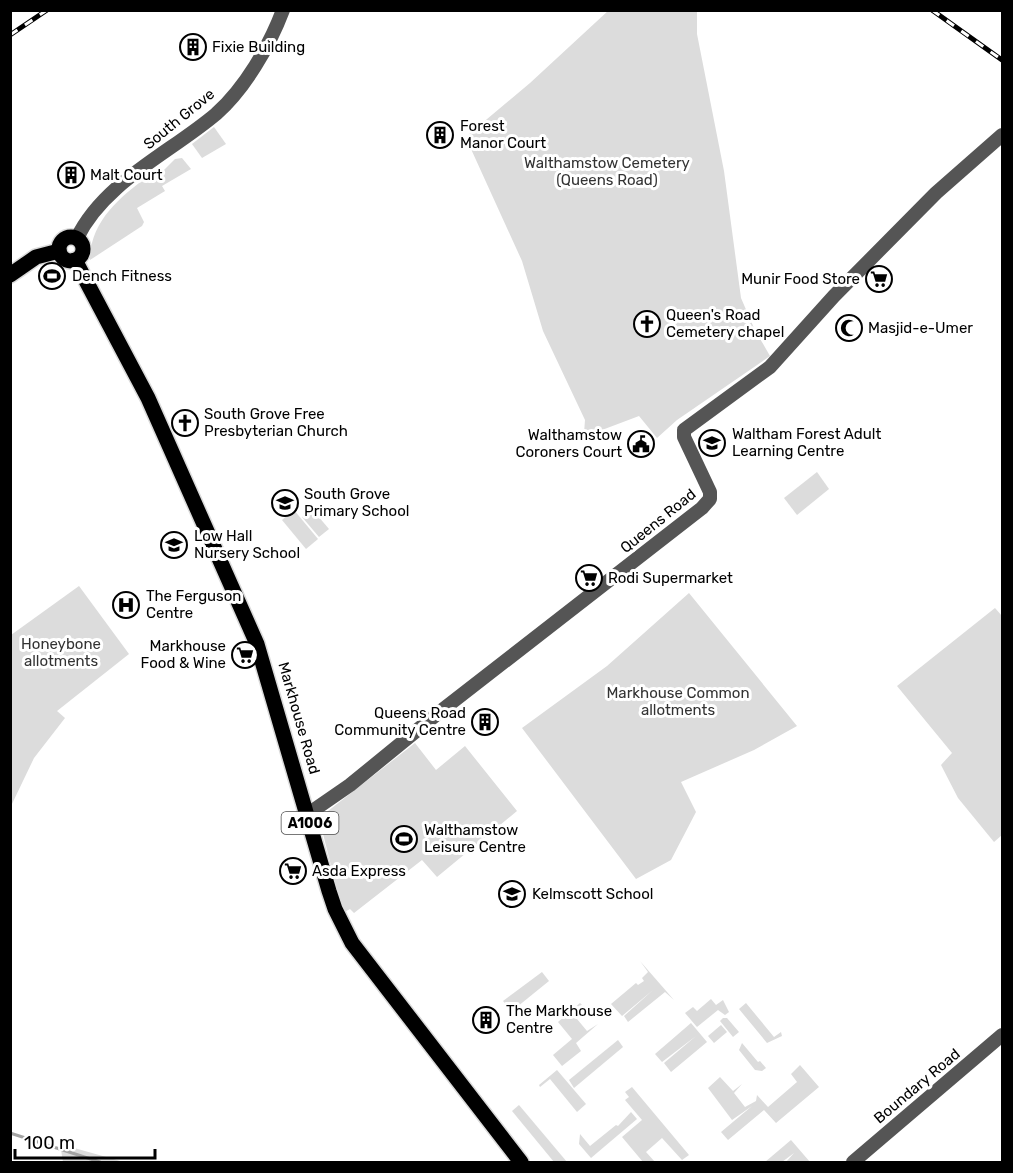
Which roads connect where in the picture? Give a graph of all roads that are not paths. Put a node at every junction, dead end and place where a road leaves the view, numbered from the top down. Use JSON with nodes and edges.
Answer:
{"nodes":[{"id":1,"x":283,"y":10,"type":"edge"},
{"id":2,"x":1002,"y":135,"type":"edge"},
{"id":3,"x":77,"y":238,"type":"junction"},
{"id":4,"x":59,"y":251,"type":"junction"},
{"id":5,"x":75,"y":260,"type":"junction"},
{"id":6,"x":10,"y":274,"type":"edge"},
{"id":7,"x":308,"y":814,"type":"junction"},
{"id":8,"x":1002,"y":1035,"type":"edge"},
{"id":9,"x":521,"y":1162,"type":"edge"},
{"id":10,"x":853,"y":1162,"type":"edge"}],
"edges":[{"from":1,"to":3,"type":"street","name":"South Grove"},
{"from":2,"to":7,"type":"street","name":"Queens Road"},
{"from":3,"to":4,"type":"main road"},
{"from":3,"to":5,"type":"main road"},
{"from":4,"to":5,"type":"main road"},
{"from":4,"to":6,"type":"main road"},
{"from":5,"to":7,"type":"main road","name":"Markhouse Road","number":"A1006"},
{"from":7,"to":9,"type":"main road","name":"Markhouse Road","number":"A1006"},
{"from":8,"to":10,"type":"street","name":"Boundary Road"}]}
